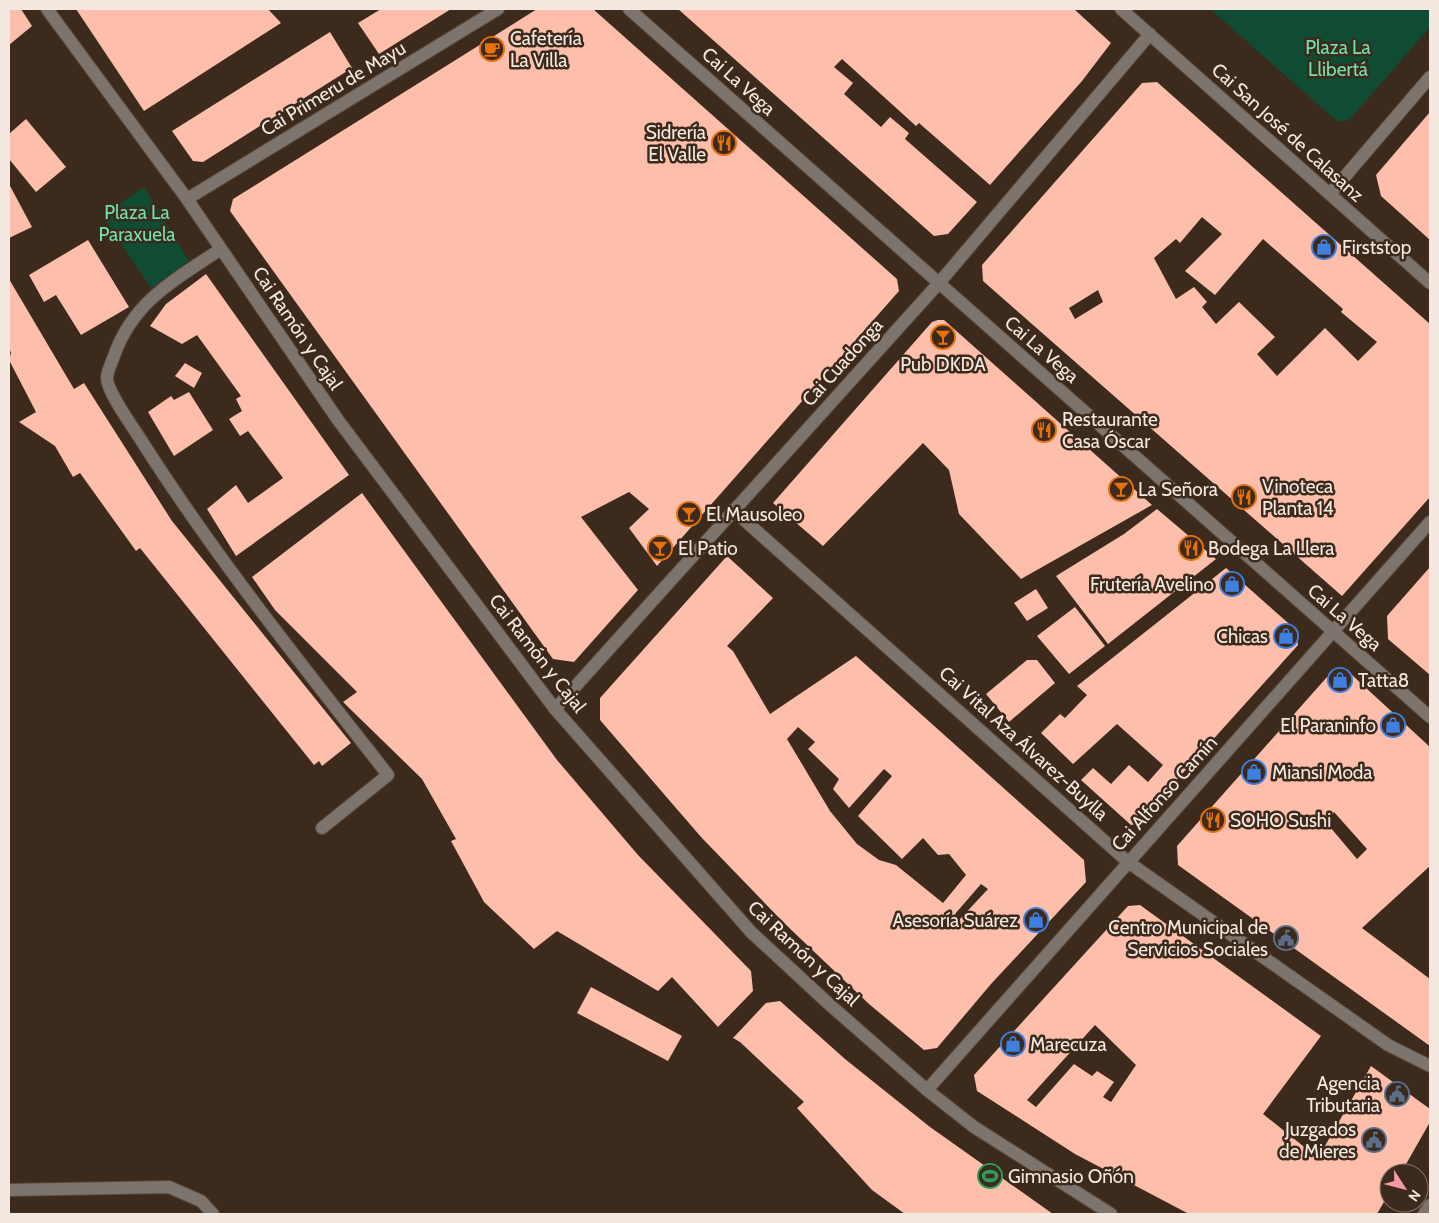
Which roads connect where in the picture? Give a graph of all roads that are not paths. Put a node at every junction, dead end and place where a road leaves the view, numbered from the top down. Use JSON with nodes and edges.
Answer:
{"nodes":[{"id":1,"x":47,"y":9,"type":"edge"},
{"id":2,"x":498,"y":9,"type":"edge"},
{"id":3,"x":629,"y":9,"type":"edge"},
{"id":4,"x":1121,"y":9,"type":"edge"},
{"id":5,"x":1150,"y":34,"type":"junction"},
{"id":6,"x":1430,"y":77,"type":"edge"},
{"id":7,"x":1330,"y":194,"type":"junction"},
{"id":8,"x":187,"y":199,"type":"junction"},
{"id":9,"x":221,"y":249,"type":"junction"},
{"id":10,"x":939,"y":283,"type":"junction"},
{"id":11,"x":1430,"y":284,"type":"edge"},
{"id":12,"x":733,"y":510,"type":"junction"},
{"id":13,"x":1430,"y":522,"type":"edge"},
{"id":14,"x":1333,"y":631,"type":"junction"},
{"id":15,"x":555,"y":709,"type":"junction"},
{"id":16,"x":1430,"y":717,"type":"edge"},
{"id":17,"x":322,"y":828,"type":"dead end"},
{"id":18,"x":1128,"y":862,"type":"junction"},
{"id":19,"x":1430,"y":1066,"type":"edge"},
{"id":20,"x":927,"y":1090,"type":"junction"},
{"id":21,"x":9,"y":1190,"type":"edge"},
{"id":22,"x":1430,"y":1205,"type":"edge"},
{"id":23,"x":213,"y":1214,"type":"edge"},
{"id":24,"x":1111,"y":1214,"type":"edge"},
{"id":25,"x":1424,"y":1214,"type":"edge"}],
"edges":[{"from":1,"to":8,"type":"street","name":"Cai Ramón y Cajal"},
{"from":2,"to":8,"type":"street","name":"Cai Primeru de Mayu"},
{"from":3,"to":10,"type":"street","name":"Cai La Vega"},
{"from":4,"to":5,"type":"street","name":"Cai San José de Calasanz"},
{"from":5,"to":7,"type":"street","name":"Cai San José de Calasanz"},
{"from":5,"to":10,"type":"street","name":"Cai Cuadonga"},
{"from":6,"to":7,"type":"street"},
{"from":7,"to":11,"type":"street","name":"Cai San José de Calasanz"},
{"from":8,"to":9,"type":"street","name":"Cai Ramón y Cajal"},
{"from":9,"to":15,"type":"street","name":"Cai Ramón y Cajal"},
{"from":9,"to":17,"type":"street"},
{"from":10,"to":12,"type":"street","name":"Cai Cuadonga"},
{"from":10,"to":14,"type":"street","name":"Cai La Vega"},
{"from":12,"to":15,"type":"street","name":"Cai Cuadonga"},
{"from":12,"to":18,"type":"street","name":"Cai Vital Aza Álvarez-Buylla"},
{"from":13,"to":14,"type":"street","name":"Cai Alfonso Camín"},
{"from":14,"to":16,"type":"street","name":"Cai La Vega"},
{"from":14,"to":18,"type":"street","name":"Cai Alfonso Camín"},
{"from":15,"to":20,"type":"street","name":"Cai Ramón y Cajal"},
{"from":18,"to":19,"type":"street","name":"Cai Vital Aza Álvarez-Buylla"},
{"from":18,"to":20,"type":"street","name":"Cai Alfonso Camín"},
{"from":20,"to":24,"type":"street","name":"Cai Ramón y Cajal"},
{"from":21,"to":23,"type":"street"},
{"from":22,"to":25,"type":"street"}]}
